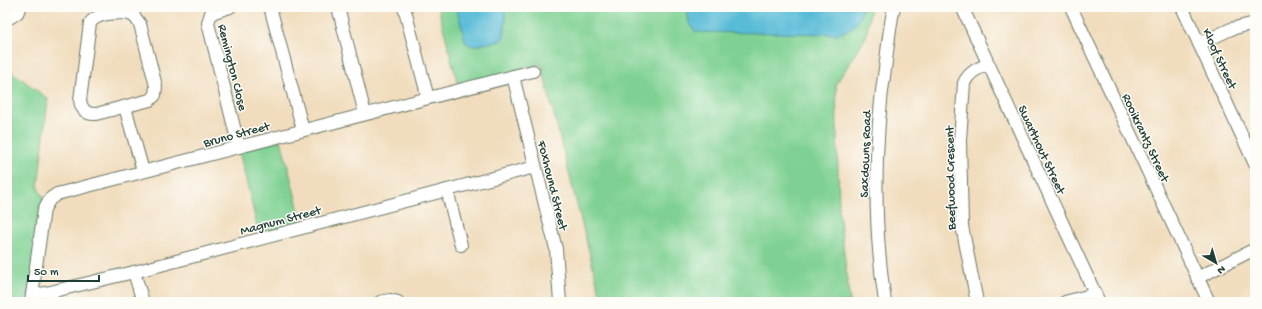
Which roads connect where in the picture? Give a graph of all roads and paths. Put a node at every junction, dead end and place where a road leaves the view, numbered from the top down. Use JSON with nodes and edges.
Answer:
{"nodes":[{"id":1,"x":20,"y":7,"type":"edge"},
{"id":2,"x":230,"y":7,"type":"edge"},
{"id":3,"x":270,"y":7,"type":"edge"},
{"id":4,"x":338,"y":7,"type":"edge"},
{"id":5,"x":404,"y":7,"type":"edge"},
{"id":6,"x":894,"y":7,"type":"edge"},
{"id":7,"x":962,"y":7,"type":"edge"},
{"id":8,"x":1071,"y":7,"type":"edge"},
{"id":9,"x":1182,"y":7,"type":"edge"},
{"id":10,"x":7,"y":16,"type":"edge"},
{"id":11,"x":1255,"y":24,"type":"edge"},
{"id":12,"x":1200,"y":44,"type":"junction"},
{"id":13,"x":988,"y":64,"type":"junction"},
{"id":14,"x":533,"y":71,"type":"dead end"},
{"id":15,"x":513,"y":76,"type":"junction"},
{"id":16,"x":428,"y":98,"type":"junction"},
{"id":17,"x":125,"y":107,"type":"junction"},
{"id":18,"x":365,"y":114,"type":"junction"},
{"id":19,"x":303,"y":130,"type":"junction"},
{"id":20,"x":239,"y":146,"type":"junction"},
{"id":21,"x":1255,"y":164,"type":"edge"},
{"id":22,"x":535,"y":167,"type":"junction"},
{"id":23,"x":143,"y":171,"type":"junction"},
{"id":24,"x":447,"y":190,"type":"junction"},
{"id":25,"x":461,"y":245,"type":"dead end"},
{"id":26,"x":1255,"y":249,"type":"edge"},
{"id":27,"x":134,"y":272,"type":"junction"},
{"id":28,"x":1197,"y":278,"type":"junction"},
{"id":29,"x":32,"y":298,"type":"edge"},
{"id":30,"x":1097,"y":298,"type":"edge"},
{"id":31,"x":143,"y":302,"type":"edge"},
{"id":32,"x":380,"y":302,"type":"edge"},
{"id":33,"x":398,"y":302,"type":"edge"},
{"id":34,"x":560,"y":302,"type":"edge"},
{"id":35,"x":885,"y":302,"type":"edge"},
{"id":36,"x":977,"y":302,"type":"edge"},
{"id":37,"x":1065,"y":302,"type":"edge"},
{"id":38,"x":1209,"y":302,"type":"edge"}],
"edges":[{"from":1,"to":10,"type":"street"},
{"from":2,"to":20,"type":"street","name":"Remington Close"},
{"from":3,"to":19,"type":"street"},
{"from":4,"to":18,"type":"street"},
{"from":5,"to":16,"type":"street"},
{"from":6,"to":35,"type":"street","name":"Saxdowns Road"},
{"from":7,"to":13,"type":"street","name":"Swarthout Street"},
{"from":8,"to":28,"type":"street","name":"Rooikrantz Street"},
{"from":9,"to":12,"type":"street","name":"Kloof Street"},
{"from":11,"to":12,"type":"street"},
{"from":12,"to":21,"type":"street","name":"Kloof Street"},
{"from":13,"to":30,"type":"street","name":"Swarthout Street"},
{"from":13,"to":36,"type":"street","name":"Beefwood Crescent"},
{"from":14,"to":15,"type":"street","name":"Bruno Street"},
{"from":15,"to":16,"type":"street","name":"Bruno Street"},
{"from":15,"to":22,"type":"street","name":"Foxhound Street"},
{"from":16,"to":18,"type":"street","name":"Bruno Street"},
{"from":17,"to":17,"type":"street"},
{"from":17,"to":23,"type":"street"},
{"from":18,"to":19,"type":"street","name":"Bruno Street"},
{"from":19,"to":20,"type":"street","name":"Bruno Street"},
{"from":20,"to":23,"type":"street","name":"Bruno Street"},
{"from":22,"to":24,"type":"street","name":"Magnum Street"},
{"from":22,"to":34,"type":"street","name":"Foxhound Street"},
{"from":23,"to":29,"type":"street","name":"Bruno Street"},
{"from":24,"to":25,"type":"street"},
{"from":24,"to":27,"type":"street","name":"Magnum Street"},
{"from":26,"to":28,"type":"street"},
{"from":27,"to":29,"type":"street","name":"Magnum Street"},
{"from":27,"to":31,"type":"street"},
{"from":28,"to":38,"type":"street","name":"Rooikrantz Street"},
{"from":30,"to":37,"type":"street"},
{"from":32,"to":33,"type":"street"}]}
